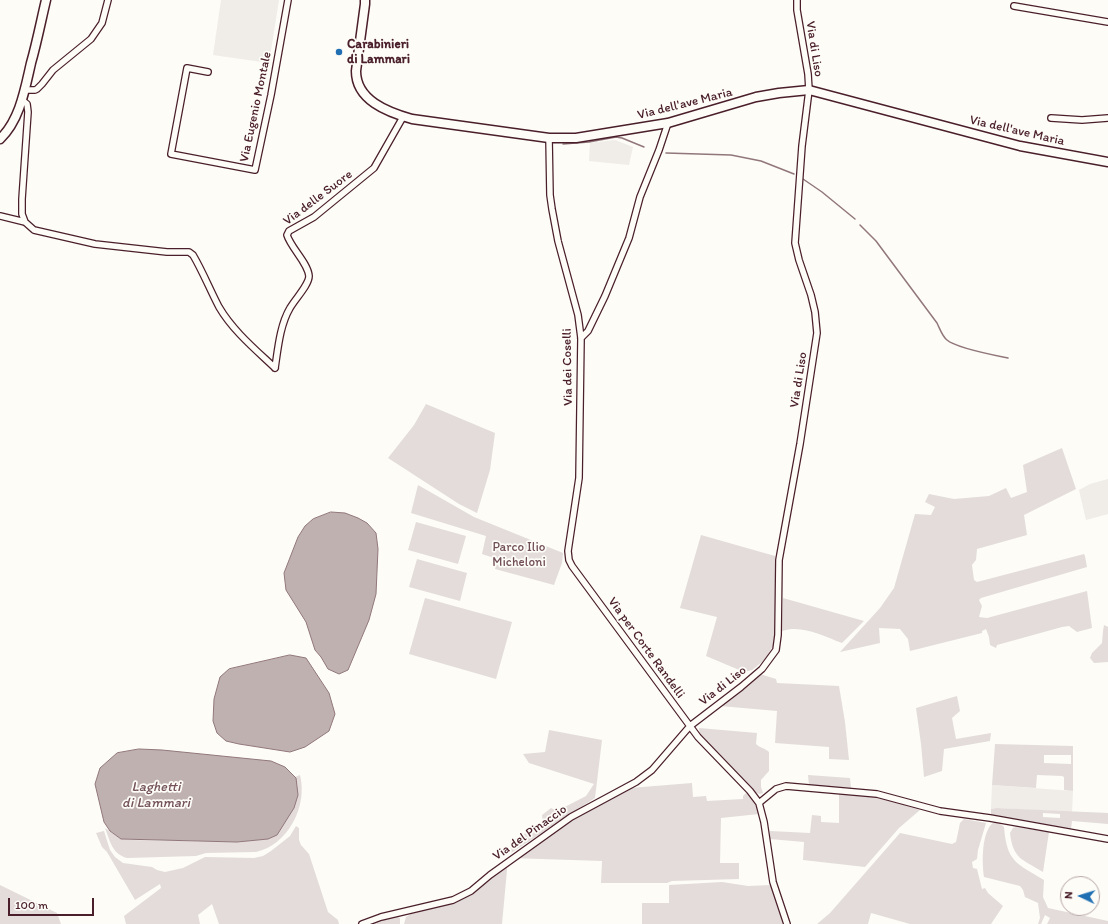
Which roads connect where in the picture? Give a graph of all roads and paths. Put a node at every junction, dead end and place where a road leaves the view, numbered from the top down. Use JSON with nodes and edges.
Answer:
{"nodes":[{"id":1,"x":46,"y":0,"type":"edge"},
{"id":2,"x":108,"y":0,"type":"edge"},
{"id":3,"x":288,"y":0,"type":"edge"},
{"id":4,"x":365,"y":0,"type":"edge"},
{"id":5,"x":798,"y":0,"type":"edge"},
{"id":6,"x":1014,"y":6,"type":"dead end"},
{"id":7,"x":1108,"y":22,"type":"edge"},
{"id":8,"x":208,"y":72,"type":"dead end"},
{"id":9,"x":25,"y":90,"type":"junction"},
{"id":10,"x":809,"y":90,"type":"junction"},
{"id":11,"x":22,"y":100,"type":"junction"},
{"id":12,"x":403,"y":117,"type":"junction"},
{"id":13,"x":1051,"y":118,"type":"dead end"},
{"id":14,"x":1108,"y":118,"type":"edge"},
{"id":15,"x":668,"y":123,"type":"junction"},
{"id":16,"x":549,"y":138,"type":"junction"},
{"id":17,"x":0,"y":139,"type":"edge"},
{"id":18,"x":1108,"y":162,"type":"edge"},
{"id":19,"x":0,"y":216,"type":"edge"},
{"id":20,"x":25,"y":222,"type":"junction"},
{"id":21,"x":581,"y":338,"type":"junction"},
{"id":22,"x":568,"y":551,"type":"joint"},
{"id":23,"x":690,"y":726,"type":"junction"},
{"id":24,"x":759,"y":803,"type":"junction"},
{"id":25,"x":1108,"y":839,"type":"edge"},
{"id":26,"x":362,"y":924,"type":"edge"},
{"id":27,"x":787,"y":924,"type":"edge"}],
"edges":[{"from":1,"to":9,"type":"street"},
{"from":2,"to":9,"type":"street"},
{"from":3,"to":8,"type":"street","name":"Via Eugenio Montale"},
{"from":4,"to":12,"type":"street","name":"Via dell'ave Maria"},
{"from":5,"to":10,"type":"street","name":"Via di Liso"},
{"from":6,"to":7,"type":"street"},
{"from":9,"to":11,"type":"street"},
{"from":10,"to":15,"type":"street","name":"Via dell'ave Maria"},
{"from":10,"to":18,"type":"street","name":"Via dell'ave Maria"},
{"from":10,"to":23,"type":"street","name":"Via di Liso"},
{"from":11,"to":17,"type":"street"},
{"from":11,"to":20,"type":"street"},
{"from":12,"to":16,"type":"street","name":"Via dell'ave Maria"},
{"from":12,"to":20,"type":"street","name":"Via delle Suore"},
{"from":13,"to":14,"type":"street"},
{"from":15,"to":16,"type":"street","name":"Via dell'ave Maria"},
{"from":15,"to":21,"type":"street"},
{"from":16,"to":21,"type":"street","name":"Via dei Coselli"},
{"from":19,"to":20,"type":"street"},
{"from":21,"to":22,"type":"street","name":"Via dei Coselli"},
{"from":22,"to":23,"type":"street","name":"Via per Corte Randelli"},
{"from":23,"to":24,"type":"street","name":"Via per Corte Randelli"},
{"from":23,"to":26,"type":"street","name":"Via del Pinaccio"},
{"from":24,"to":25,"type":"street"},
{"from":24,"to":27,"type":"street","name":"Via per Corte Randelli"}]}
